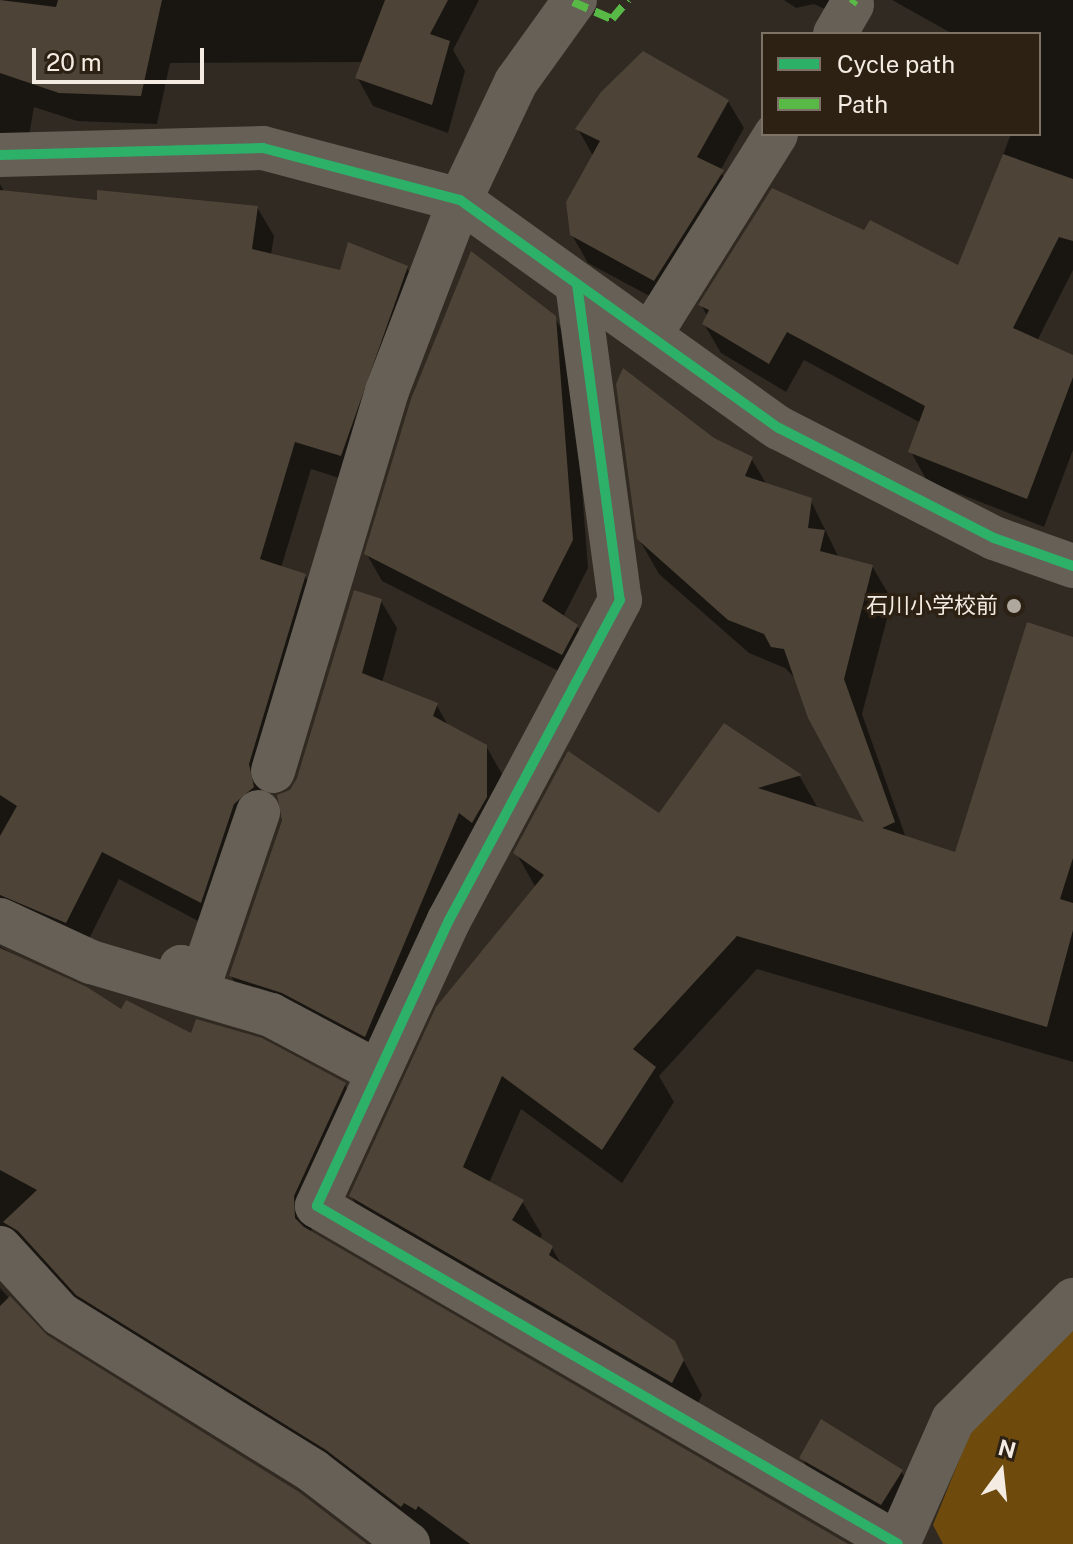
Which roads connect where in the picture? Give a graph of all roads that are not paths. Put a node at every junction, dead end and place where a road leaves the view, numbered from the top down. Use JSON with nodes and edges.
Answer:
{"nodes":[{"id":1,"x":575,"y":0,"type":"edge"},
{"id":2,"x":775,"y":136,"type":"edge"},
{"id":3,"x":0,"y":155,"type":"edge"},
{"id":4,"x":460,"y":200,"type":"junction"},
{"id":5,"x":577,"y":284,"type":"junction"},
{"id":6,"x":650,"y":335,"type":"junction"},
{"id":7,"x":1073,"y":566,"type":"edge"},
{"id":8,"x":273,"y":771,"type":"dead end"},
{"id":9,"x":258,"y":812,"type":"dead end"},
{"id":10,"x":0,"y":920,"type":"edge"},
{"id":11,"x":175,"y":986,"type":"junction"},
{"id":12,"x":378,"y":1072,"type":"junction"},
{"id":13,"x":0,"y":1248,"type":"edge"},
{"id":14,"x":1073,"y":1300,"type":"edge"},
{"id":15,"x":408,"y":1544,"type":"edge"},
{"id":16,"x":898,"y":1544,"type":"edge"}],
"edges":[{"from":1,"to":4,"type":"street"},
{"from":2,"to":6,"type":"street"},
{"from":3,"to":4,"type":"street"},
{"from":4,"to":5,"type":"street"},
{"from":4,"to":8,"type":"street"},
{"from":5,"to":6,"type":"street"},
{"from":5,"to":12,"type":"street"},
{"from":6,"to":7,"type":"street"},
{"from":9,"to":11,"type":"street"},
{"from":10,"to":11,"type":"street"},
{"from":11,"to":12,"type":"street"},
{"from":12,"to":16,"type":"street"},
{"from":13,"to":15,"type":"street"},
{"from":14,"to":16,"type":"street"}]}
